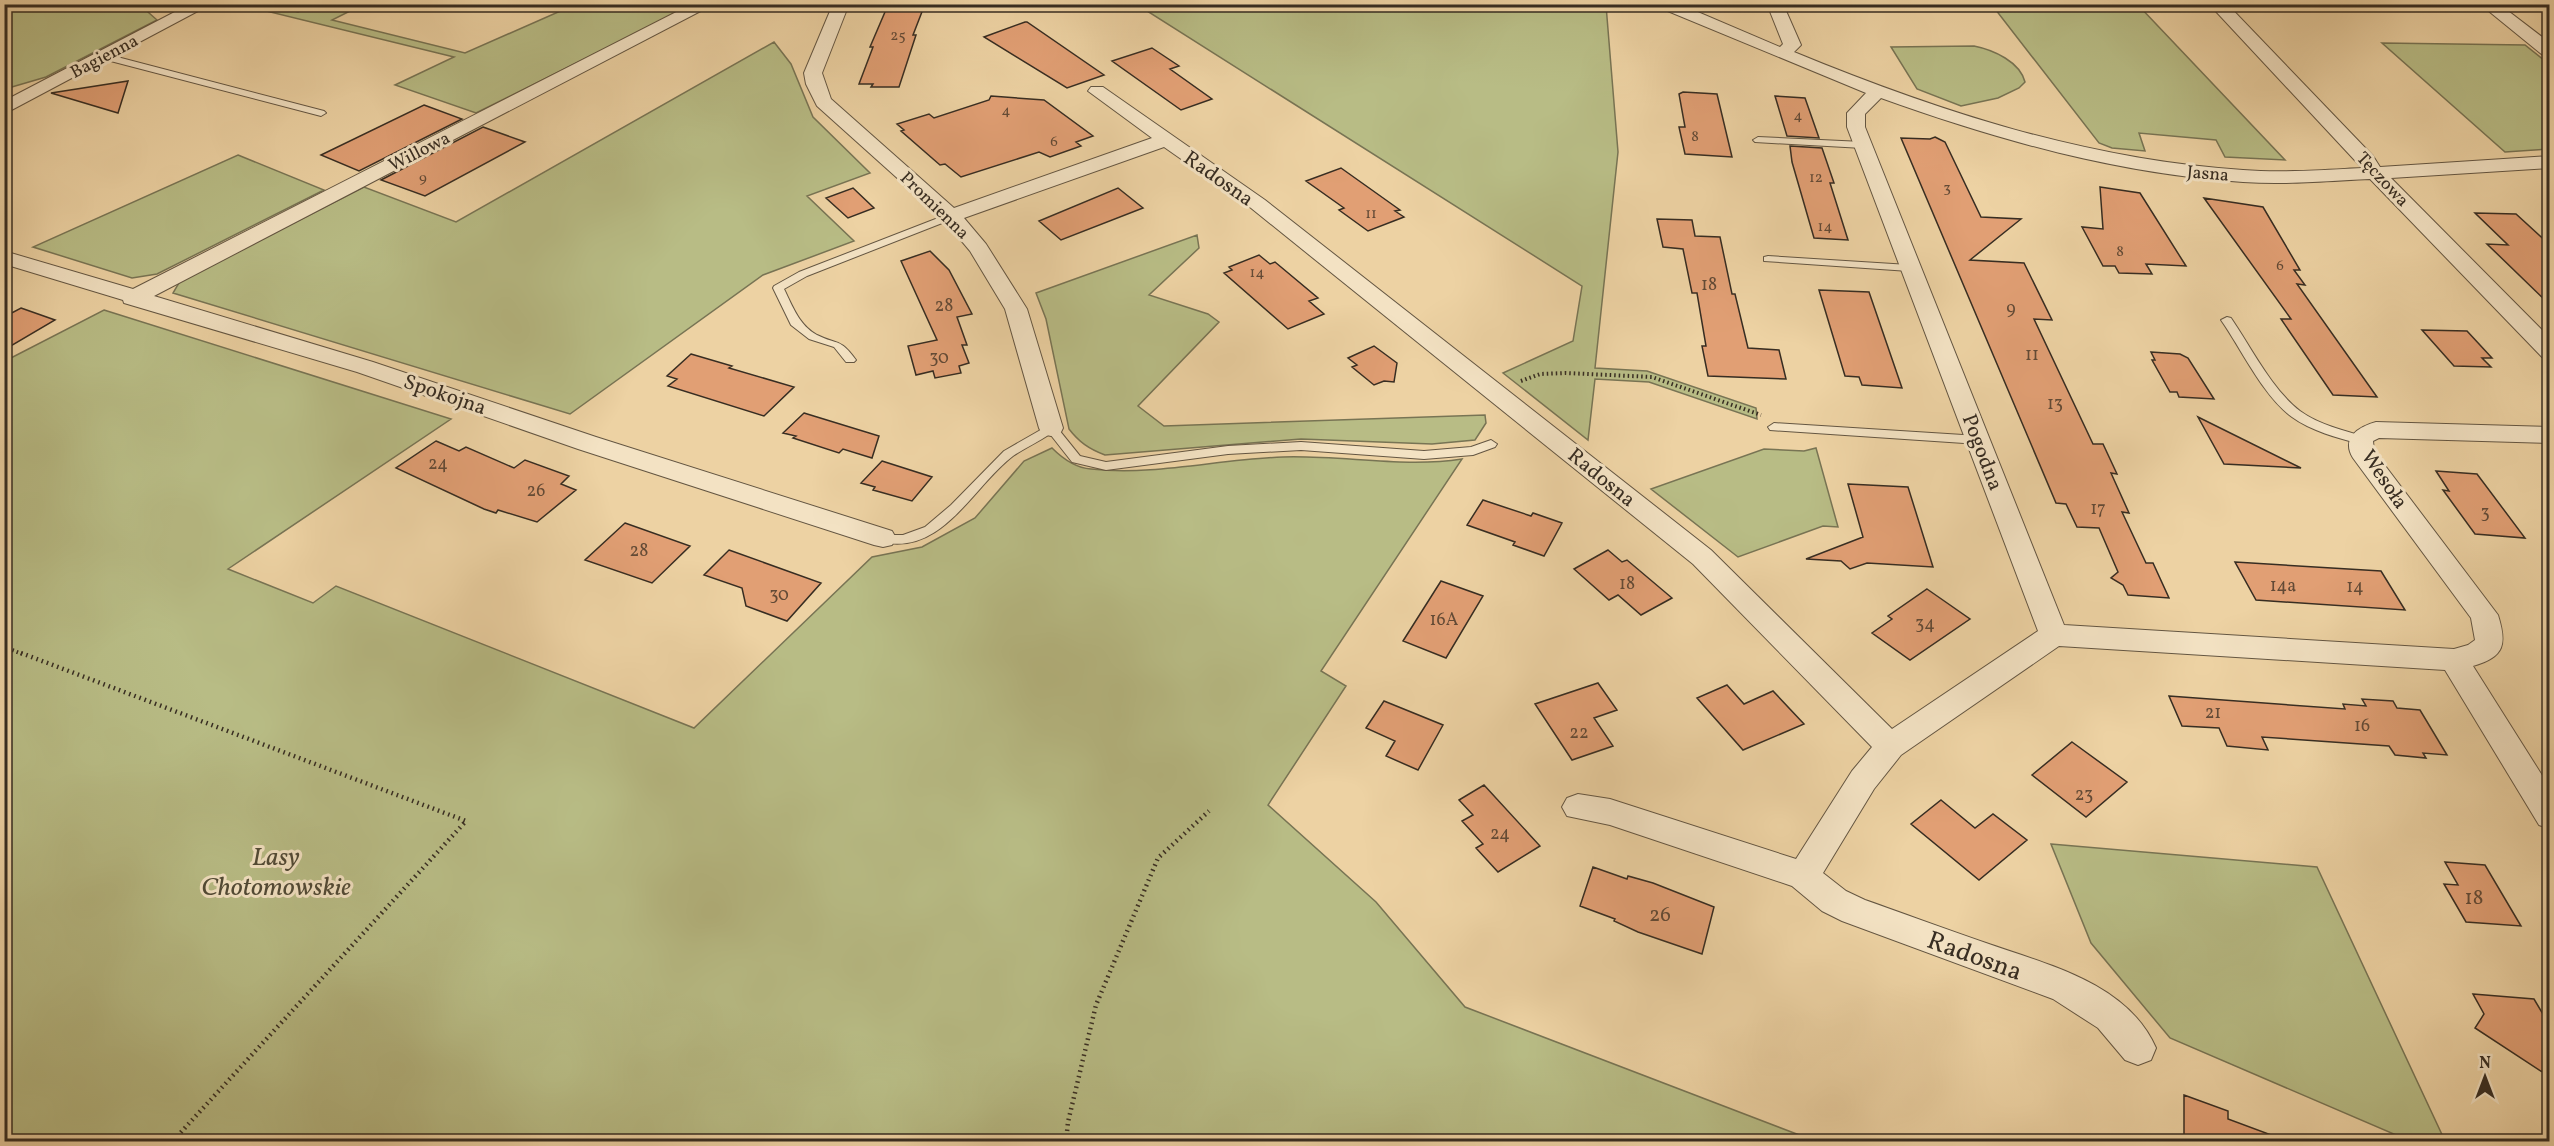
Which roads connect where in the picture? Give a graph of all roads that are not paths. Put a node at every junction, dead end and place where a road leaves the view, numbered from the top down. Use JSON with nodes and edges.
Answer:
{"nodes":[{"id":1,"x":203,"y":4,"type":"edge"},
{"id":2,"x":706,"y":4,"type":"edge"},
{"id":3,"x":841,"y":4,"type":"edge"},
{"id":4,"x":1664,"y":4,"type":"edge"},
{"id":5,"x":1775,"y":4,"type":"edge"},
{"id":6,"x":2217,"y":4,"type":"edge"},
{"id":7,"x":2488,"y":4,"type":"edge"},
{"id":8,"x":2550,"y":52,"type":"edge"},
{"id":9,"x":1782,"y":54,"type":"junction"},
{"id":10,"x":102,"y":56,"type":"junction"},
{"id":11,"x":1097,"y":91,"type":"dead end"},
{"id":12,"x":1877,"y":92,"type":"junction"},
{"id":13,"x":4,"y":108,"type":"edge"},
{"id":14,"x":321,"y":113,"type":"dead end"},
{"id":15,"x":1165,"y":140,"type":"junction"},
{"id":16,"x":1758,"y":140,"type":"dead end"},
{"id":17,"x":1863,"y":146,"type":"junction"},
{"id":18,"x":2550,"y":162,"type":"edge"},
{"id":19,"x":2375,"y":173,"type":"junction"},
{"id":20,"x":951,"y":216,"type":"junction"},
{"id":21,"x":4,"y":257,"type":"edge"},
{"id":22,"x":1768,"y":259,"type":"dead end"},
{"id":23,"x":1909,"y":268,"type":"junction"},
{"id":24,"x":132,"y":298,"type":"junction"},
{"id":25,"x":2227,"y":320,"type":"dead end"},
{"id":26,"x":2550,"y":352,"type":"edge"},
{"id":27,"x":850,"y":360,"type":"dead end"},
{"id":28,"x":1774,"y":427,"type":"road end"},
{"id":29,"x":1051,"y":428,"type":"junction"},
{"id":30,"x":2550,"y":435,"type":"edge"},
{"id":31,"x":1979,"y":440,"type":"junction"},
{"id":32,"x":2361,"y":440,"type":"junction"},
{"id":33,"x":1491,"y":444,"type":"dead end"},
{"id":34,"x":883,"y":538,"type":"joint"},
{"id":35,"x":2054,"y":635,"type":"junction"},
{"id":36,"x":2454,"y":660,"type":"junction"},
{"id":37,"x":1890,"y":746,"type":"junction"},
{"id":38,"x":1578,"y":807,"type":"dead end"},
{"id":39,"x":2550,"y":816,"type":"edge"},
{"id":40,"x":1803,"y":876,"type":"junction"},
{"id":41,"x":2138,"y":1048,"type":"dead end"}],
"edges":[{"from":1,"to":10,"type":"street","name":"Bagienna"},
{"from":2,"to":24,"type":"street","name":"Willowa"},
{"from":3,"to":20,"type":"street","name":"Promienna"},
{"from":4,"to":9,"type":"street","name":"Jasna"},
{"from":5,"to":9,"type":"street"},
{"from":6,"to":19,"type":"street","name":"Tęczowa"},
{"from":7,"to":8,"type":"street"},
{"from":9,"to":12,"type":"street","name":"Jasna"},
{"from":10,"to":13,"type":"street","name":"Bagienna"},
{"from":10,"to":14,"type":"lane"},
{"from":11,"to":15,"type":"street","name":"Radosna"},
{"from":12,"to":17,"type":"street","name":"Pogodna"},
{"from":12,"to":19,"type":"street","name":"Jasna"},
{"from":15,"to":20,"type":"street","name":"Radosna"},
{"from":15,"to":37,"type":"street","name":"Radosna"},
{"from":16,"to":17,"type":"lane"},
{"from":17,"to":23,"type":"street","name":"Pogodna"},
{"from":18,"to":19,"type":"street","name":"Jasna"},
{"from":19,"to":26,"type":"street","name":"Tęczowa"},
{"from":20,"to":27,"type":"lane"},
{"from":20,"to":29,"type":"street","name":"Promienna"},
{"from":21,"to":24,"type":"street","name":"Spokojna"},
{"from":22,"to":23,"type":"lane"},
{"from":23,"to":31,"type":"street","name":"Pogodna"},
{"from":24,"to":34,"type":"street","name":"Spokojna"},
{"from":25,"to":32,"type":"lane"},
{"from":28,"to":31,"type":"lane"},
{"from":29,"to":33,"type":"lane"},
{"from":29,"to":34,"type":"lane"},
{"from":30,"to":32,"type":"street","name":"Wesoła"},
{"from":31,"to":35,"type":"street","name":"Pogodna"},
{"from":32,"to":36,"type":"street","name":"Wesoła"},
{"from":35,"to":36,"type":"street","name":"Wesoła"},
{"from":35,"to":37,"type":"street"},
{"from":36,"to":39,"type":"street"},
{"from":37,"to":40,"type":"street"},
{"from":38,"to":40,"type":"street","name":"Radosna"},
{"from":40,"to":41,"type":"street","name":"Radosna"}]}
